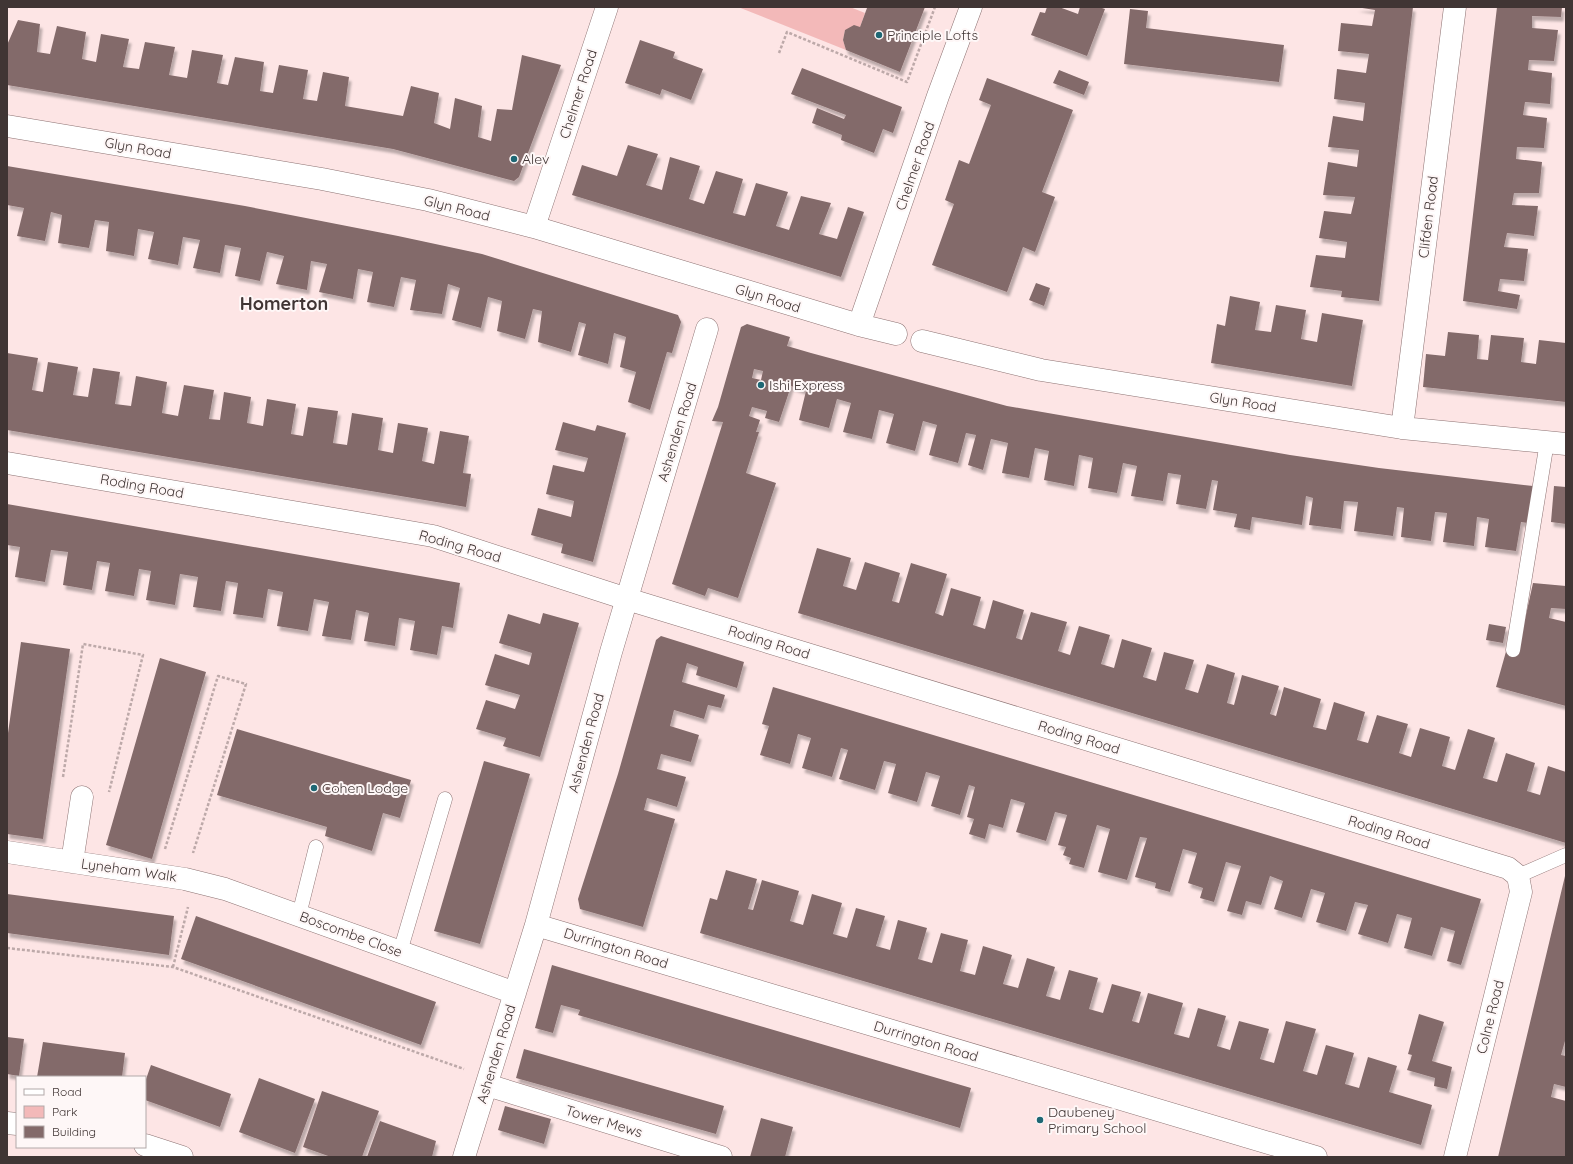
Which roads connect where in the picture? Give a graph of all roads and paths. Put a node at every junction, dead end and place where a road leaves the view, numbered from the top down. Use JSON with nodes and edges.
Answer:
{"nodes":[{"id":1,"x":607,"y":7,"type":"edge"},
{"id":2,"x":935,"y":7,"type":"edge"},
{"id":3,"x":971,"y":7,"type":"edge"},
{"id":4,"x":1455,"y":7,"type":"edge"},
{"id":5,"x":779,"y":53,"type":"dead end"},
{"id":6,"x":7,"y":126,"type":"edge"},
{"id":7,"x":534,"y":227,"type":"junction"},
{"id":8,"x":859,"y":325,"type":"junction"},
{"id":9,"x":707,"y":329,"type":"dead end"},
{"id":10,"x":896,"y":334,"type":"dead end"},
{"id":11,"x":922,"y":341,"type":"dead end"},
{"id":12,"x":1402,"y":428,"type":"junction"},
{"id":13,"x":1556,"y":443,"type":"edge"},
{"id":14,"x":7,"y":463,"type":"edge"},
{"id":15,"x":627,"y":599,"type":"junction"},
{"id":16,"x":1513,"y":650,"type":"dead end"},
{"id":17,"x":63,"y":782,"type":"dead end"},
{"id":18,"x":82,"y":797,"type":"dead end"},
{"id":19,"x":108,"y":797,"type":"dead end"},
{"id":20,"x":445,"y":799,"type":"dead end"},
{"id":21,"x":316,"y":847,"type":"dead end"},
{"id":22,"x":7,"y":852,"type":"edge"},
{"id":23,"x":1566,"y":855,"type":"edge"},
{"id":24,"x":72,"y":862,"type":"junction"},
{"id":25,"x":157,"y":874,"type":"junction"},
{"id":26,"x":1518,"y":876,"type":"junction"},
{"id":27,"x":190,"y":880,"type":"junction"},
{"id":28,"x":299,"y":915,"type":"junction"},
{"id":29,"x":536,"y":925,"type":"junction"},
{"id":30,"x":7,"y":948,"type":"edge"},
{"id":31,"x":400,"y":952,"type":"junction"},
{"id":32,"x":173,"y":967,"type":"junction"},
{"id":33,"x":515,"y":993,"type":"junction"},
{"id":34,"x":488,"y":1081,"type":"junction"},
{"id":35,"x":146,"y":1145,"type":"edge"},
{"id":36,"x":182,"y":1157,"type":"edge"},
{"id":37,"x":464,"y":1157,"type":"edge"},
{"id":38,"x":721,"y":1157,"type":"edge"},
{"id":39,"x":1316,"y":1157,"type":"edge"},
{"id":40,"x":1455,"y":1157,"type":"edge"}],
"edges":[{"from":1,"to":7,"type":"street","name":"Chelmer Road"},
{"from":2,"to":5,"type":"path"},
{"from":3,"to":8,"type":"street","name":"Chelmer Road"},
{"from":4,"to":12,"type":"street","name":"Clifden Road"},
{"from":6,"to":7,"type":"street","name":"Glyn Road"},
{"from":7,"to":8,"type":"street","name":"Glyn Road"},
{"from":8,"to":10,"type":"street","name":"Glyn Road"},
{"from":9,"to":15,"type":"street","name":"Ashenden Road"},
{"from":11,"to":12,"type":"street","name":"Glyn Road"},
{"from":12,"to":13,"type":"street","name":"Glyn Road"},
{"from":13,"to":16,"type":"lane"},
{"from":14,"to":15,"type":"street","name":"Roding Road"},
{"from":15,"to":26,"type":"street","name":"Roding Road"},
{"from":15,"to":29,"type":"street","name":"Ashenden Road"},
{"from":17,"to":19,"type":"path"},
{"from":18,"to":24,"type":"street","name":"Lyneham Walk"},
{"from":20,"to":31,"type":"lane"},
{"from":21,"to":28,"type":"lane"},
{"from":22,"to":24,"type":"street","name":"Lyneham Walk"},
{"from":23,"to":26,"type":"lane"},
{"from":24,"to":25,"type":"street","name":"Lyneham Walk"},
{"from":25,"to":27,"type":"street","name":"Lyneham Walk"},
{"from":25,"to":27,"type":"path"},
{"from":26,"to":40,"type":"street","name":"Colne Road"},
{"from":27,"to":28,"type":"street","name":"Boscombe Close"},
{"from":27,"to":32,"type":"path"},
{"from":28,"to":31,"type":"street","name":"Boscombe Close"},
{"from":29,"to":33,"type":"street","name":"Ashenden Road"},
{"from":29,"to":39,"type":"street","name":"Durrington Road"},
{"from":30,"to":32,"type":"path"},
{"from":31,"to":33,"type":"street","name":"Boscombe Close"},
{"from":32,"to":34,"type":"path"},
{"from":33,"to":34,"type":"street","name":"Ashenden Road"},
{"from":34,"to":37,"type":"street","name":"Ashenden Road"},
{"from":34,"to":38,"type":"street","name":"Tower Mews"},
{"from":35,"to":36,"type":"street"}]}
